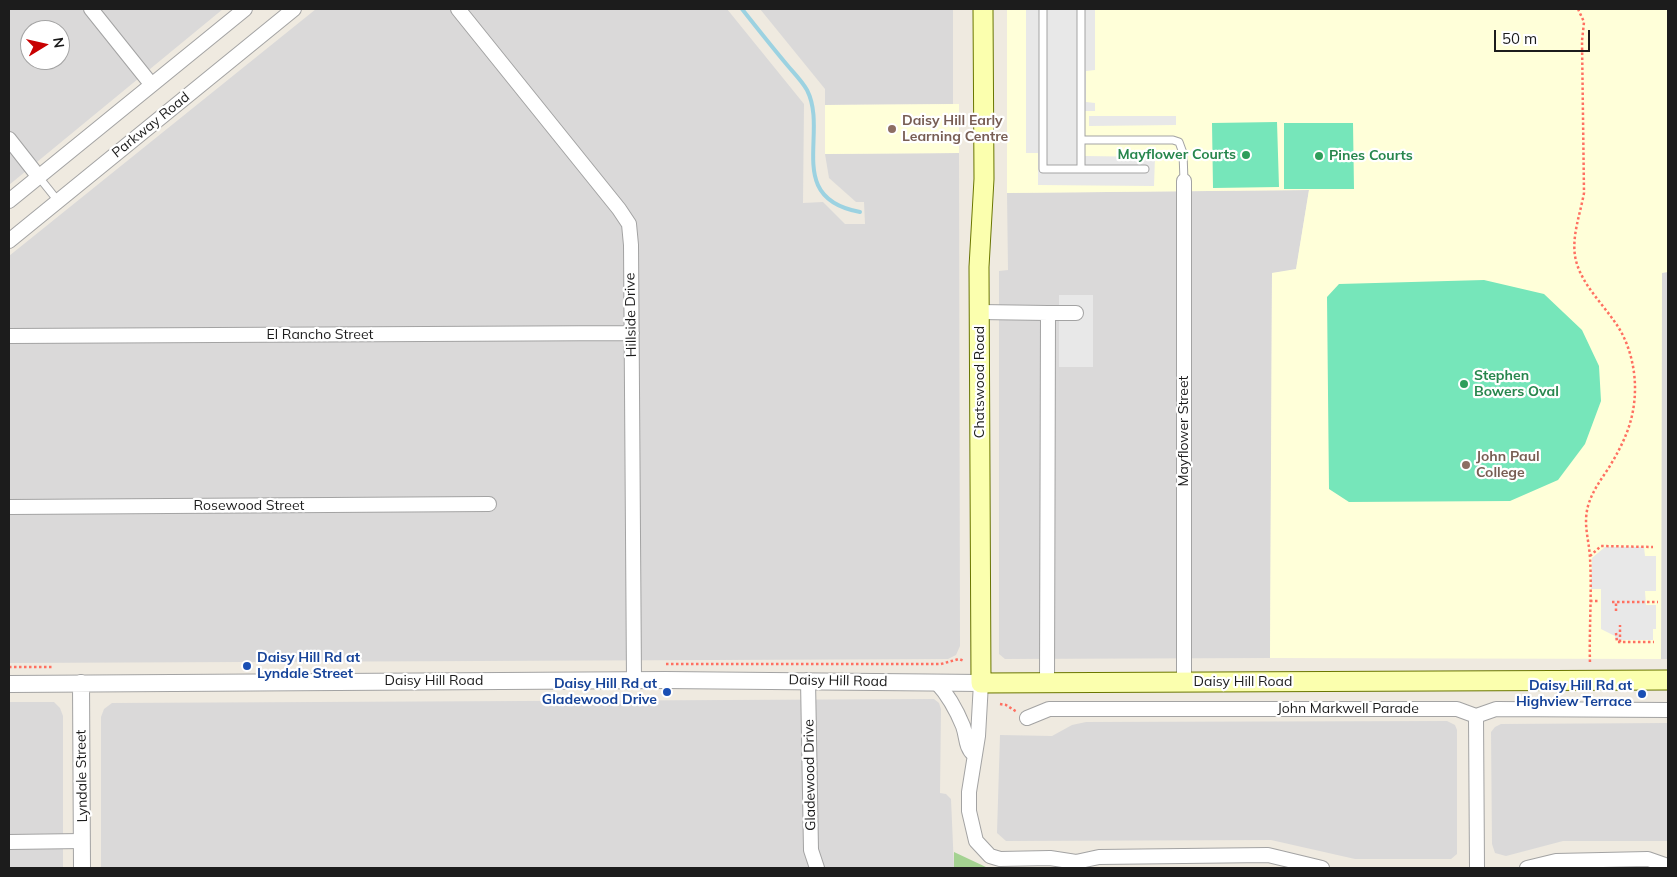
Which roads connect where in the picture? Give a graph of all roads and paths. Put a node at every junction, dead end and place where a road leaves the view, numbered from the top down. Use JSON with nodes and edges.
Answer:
{"nodes":[{"id":1,"x":91,"y":9,"type":"edge"},
{"id":2,"x":245,"y":9,"type":"edge"},
{"id":3,"x":294,"y":9,"type":"edge"},
{"id":4,"x":458,"y":9,"type":"edge"},
{"id":5,"x":984,"y":9,"type":"edge"},
{"id":6,"x":1043,"y":9,"type":"edge"},
{"id":7,"x":1081,"y":9,"type":"edge"},
{"id":8,"x":1578,"y":9,"type":"edge"},
{"id":9,"x":151,"y":84,"type":"junction"},
{"id":10,"x":9,"y":139,"type":"edge"},
{"id":11,"x":1081,"y":140,"type":"junction"},
{"id":12,"x":1081,"y":169,"type":"junction"},
{"id":13,"x":1145,"y":169,"type":"dead end"},
{"id":14,"x":38,"y":176,"type":"junction"},
{"id":15,"x":1184,"y":181,"type":"joint"},
{"id":16,"x":9,"y":201,"type":"edge"},
{"id":17,"x":58,"y":201,"type":"junction"},
{"id":18,"x":9,"y":241,"type":"edge"},
{"id":19,"x":980,"y":312,"type":"junction"},
{"id":20,"x":1048,"y":313,"type":"junction"},
{"id":21,"x":1076,"y":313,"type":"dead end"},
{"id":22,"x":632,"y":333,"type":"junction"},
{"id":23,"x":9,"y":336,"type":"edge"},
{"id":24,"x":489,"y":504,"type":"dead end"},
{"id":25,"x":9,"y":507,"type":"edge"},
{"id":26,"x":1653,"y":547,"type":"dead end"},
{"id":27,"x":1590,"y":556,"type":"junction"},
{"id":28,"x":1590,"y":601,"type":"junction"},
{"id":29,"x":1600,"y":601,"type":"dead end"},
{"id":30,"x":1658,"y":602,"type":"dead end"},
{"id":31,"x":1616,"y":611,"type":"dead end"},
{"id":32,"x":1620,"y":625,"type":"dead end"},
{"id":33,"x":1616,"y":633,"type":"dead end"},
{"id":34,"x":1620,"y":642,"type":"junction"},
{"id":35,"x":1654,"y":642,"type":"dead end"},
{"id":36,"x":964,"y":661,"type":"dead end"},
{"id":37,"x":666,"y":664,"type":"dead end"},
{"id":38,"x":1590,"y":664,"type":"dead end"},
{"id":39,"x":9,"y":667,"type":"edge"},
{"id":40,"x":53,"y":667,"type":"dead end"},
{"id":41,"x":634,"y":680,"type":"junction"},
{"id":42,"x":808,"y":680,"type":"junction"},
{"id":43,"x":1668,"y":680,"type":"edge"},
{"id":44,"x":1047,"y":682,"type":"junction"},
{"id":45,"x":1184,"y":682,"type":"junction"},
{"id":46,"x":80,"y":683,"type":"junction"},
{"id":47,"x":937,"y":683,"type":"junction"},
{"id":48,"x":981,"y":683,"type":"junction"},
{"id":49,"x":9,"y":684,"type":"edge"},
{"id":50,"x":1000,"y":704,"type":"dead end"},
{"id":51,"x":1668,"y":710,"type":"edge"},
{"id":52,"x":1476,"y":716,"type":"junction"},
{"id":53,"x":1027,"y":718,"type":"joint"},
{"id":54,"x":974,"y":754,"type":"junction"},
{"id":55,"x":82,"y":841,"type":"junction"},
{"id":56,"x":9,"y":842,"type":"edge"},
{"id":57,"x":1076,"y":865,"type":"edge"},
{"id":58,"x":1667,"y":867,"type":"edge"},
{"id":59,"x":82,"y":868,"type":"edge"},
{"id":60,"x":817,"y":868,"type":"edge"},
{"id":61,"x":1322,"y":868,"type":"edge"},
{"id":62,"x":1477,"y":868,"type":"edge"},
{"id":63,"x":1527,"y":868,"type":"edge"}],
"edges":[{"from":1,"to":9,"type":"street"},
{"from":2,"to":9,"type":"street"},
{"from":3,"to":17,"type":"street","name":"Parkway Road"},
{"from":4,"to":22,"type":"street","name":"Hillside Drive"},
{"from":5,"to":19,"type":"main road","name":"Chatswood Road"},
{"from":6,"to":12,"type":"lane"},
{"from":7,"to":11,"type":"lane"},
{"from":8,"to":27,"type":"path"},
{"from":9,"to":14,"type":"street"},
{"from":10,"to":14,"type":"street"},
{"from":11,"to":12,"type":"lane"},
{"from":11,"to":15,"type":"lane"},
{"from":12,"to":13,"type":"lane"},
{"from":14,"to":16,"type":"street"},
{"from":14,"to":17,"type":"lane"},
{"from":15,"to":45,"type":"street","name":"Mayflower Street"},
{"from":17,"to":18,"type":"street","name":"Parkway Road"},
{"from":19,"to":20,"type":"street"},
{"from":19,"to":48,"type":"main road","name":"Chatswood Road"},
{"from":20,"to":21,"type":"street"},
{"from":20,"to":44,"type":"street"},
{"from":22,"to":23,"type":"street","name":"El Rancho Street"},
{"from":22,"to":41,"type":"street","name":"Hillside Drive"},
{"from":24,"to":25,"type":"street","name":"Rosewood Street"},
{"from":26,"to":27,"type":"path"},
{"from":27,"to":28,"type":"path"},
{"from":28,"to":29,"type":"path"},
{"from":28,"to":38,"type":"path"},
{"from":30,"to":31,"type":"path"},
{"from":32,"to":34,"type":"path"},
{"from":33,"to":34,"type":"path"},
{"from":34,"to":35,"type":"path"},
{"from":36,"to":37,"type":"path"},
{"from":39,"to":40,"type":"path"},
{"from":41,"to":42,"type":"street","name":"Daisy Hill Road"},
{"from":41,"to":46,"type":"street","name":"Daisy Hill Road"},
{"from":42,"to":47,"type":"street","name":"Daisy Hill Road"},
{"from":42,"to":60,"type":"street","name":"Gladewood Drive"},
{"from":43,"to":45,"type":"main road","name":"Daisy Hill Road"},
{"from":44,"to":45,"type":"main road","name":"Daisy Hill Road"},
{"from":44,"to":48,"type":"main road","name":"Daisy Hill Road"},
{"from":46,"to":49,"type":"street","name":"Daisy Hill Road"},
{"from":46,"to":55,"type":"street","name":"Lyndale Street"},
{"from":47,"to":48,"type":"street","name":"Daisy Hill Road"},
{"from":47,"to":54,"type":"street"},
{"from":48,"to":54,"type":"street","name":"Chatswood Road"},
{"from":50,"to":53,"type":"path"},
{"from":51,"to":52,"type":"street"},
{"from":52,"to":53,"type":"street","name":"John Markwell Parade"},
{"from":52,"to":62,"type":"street"},
{"from":54,"to":57,"type":"street","name":"Chatswood Road"},
{"from":55,"to":56,"type":"street"},
{"from":55,"to":59,"type":"street","name":"Lyndale Street"},
{"from":57,"to":61,"type":"street"},
{"from":58,"to":63,"type":"street"}]}
